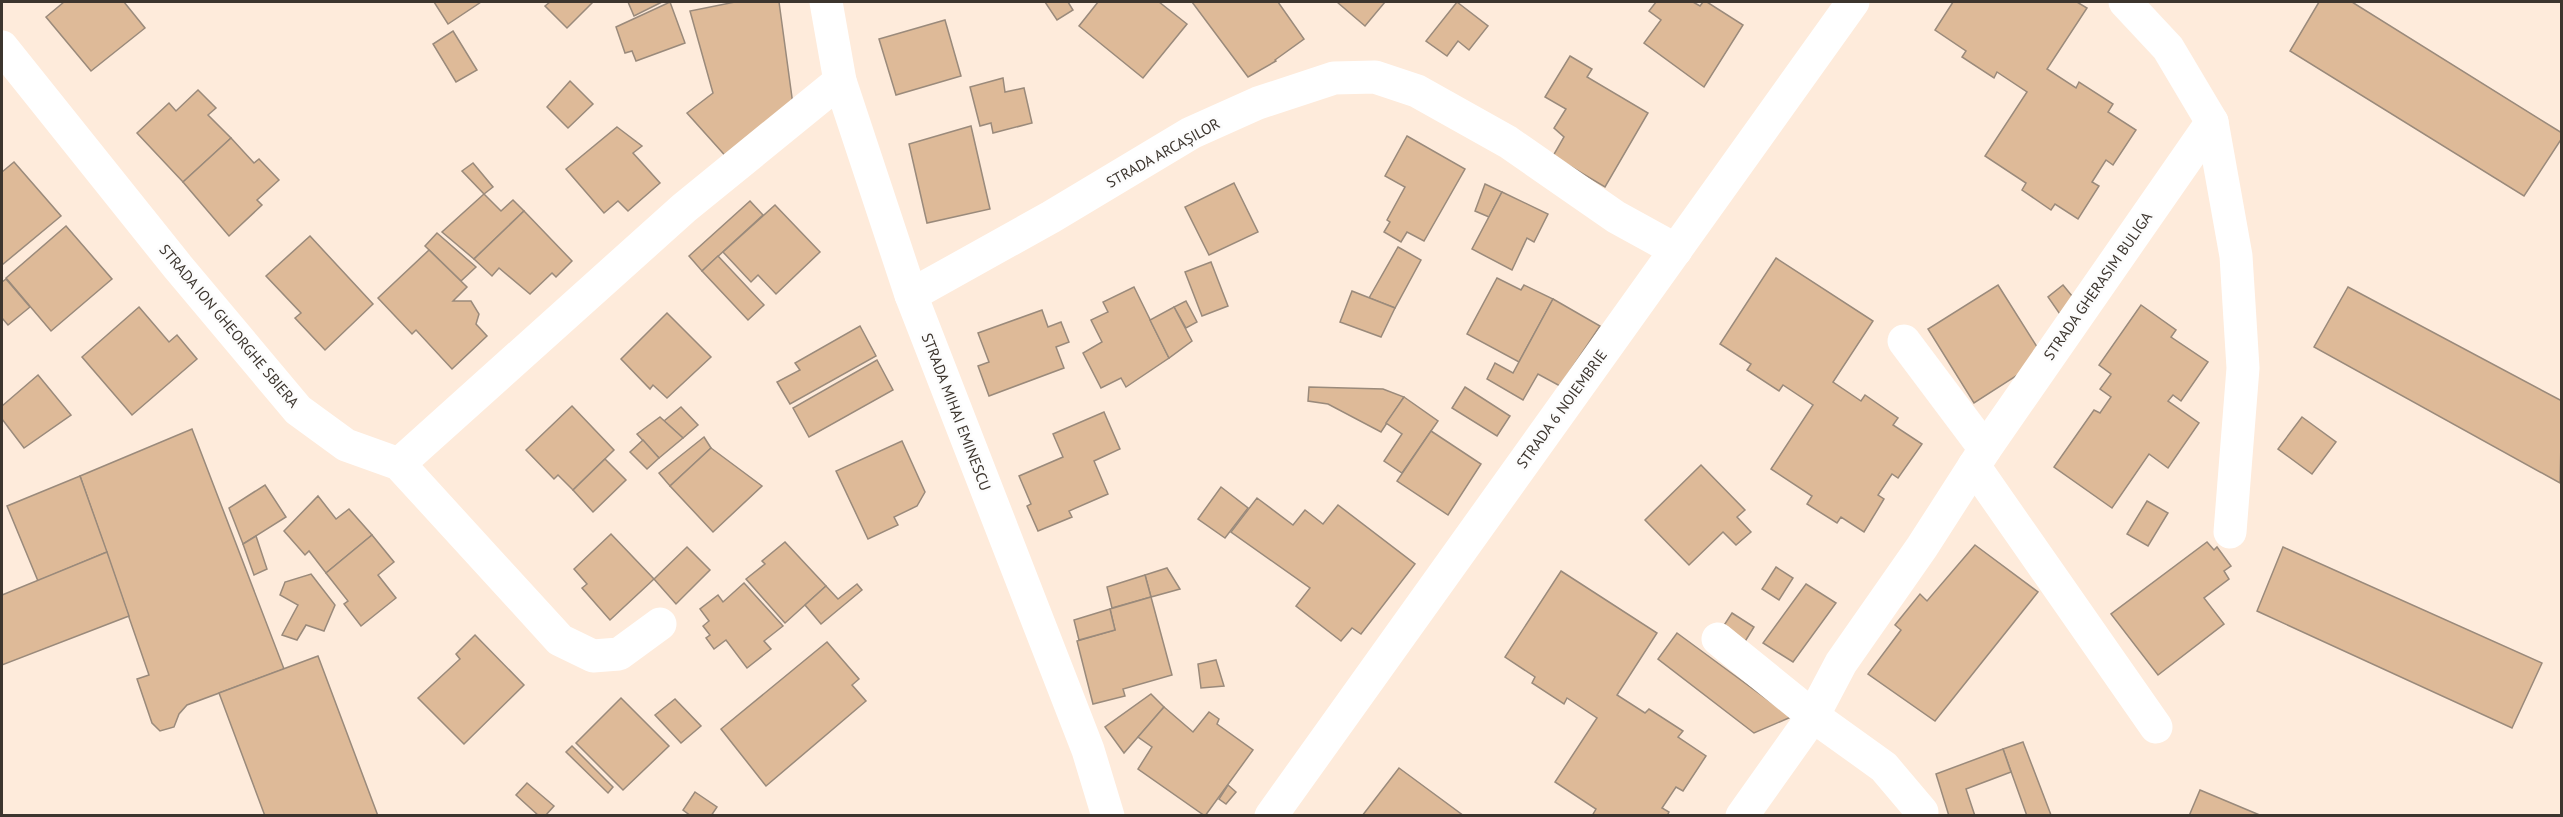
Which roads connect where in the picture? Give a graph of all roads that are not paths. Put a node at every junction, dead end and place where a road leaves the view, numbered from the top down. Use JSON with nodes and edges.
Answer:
{"nodes":[{"id":1,"x":826,"y":2,"type":"edge"},
{"id":2,"x":1853,"y":2,"type":"edge"},
{"id":3,"x":2125,"y":2,"type":"edge"},
{"id":4,"x":2,"y":47,"type":"edge"},
{"id":5,"x":840,"y":81,"type":"junction"},
{"id":6,"x":2212,"y":122,"type":"junction"},
{"id":7,"x":1676,"y":250,"type":"junction"},
{"id":8,"x":911,"y":295,"type":"junction"},
{"id":9,"x":1905,"y":340,"type":"dead end"},
{"id":10,"x":1979,"y":458,"type":"junction"},
{"id":11,"x":399,"y":464,"type":"junction"},
{"id":12,"x":2230,"y":532,"type":"dead end"},
{"id":13,"x":660,"y":624,"type":"dead end"},
{"id":14,"x":1718,"y":639,"type":"dead end"},
{"id":15,"x":1813,"y":716,"type":"junction"},
{"id":16,"x":2156,"y":727,"type":"dead end"},
{"id":17,"x":1922,"y":812,"type":"dead end"},
{"id":18,"x":1108,"y":816,"type":"edge"},
{"id":19,"x":1271,"y":816,"type":"edge"},
{"id":20,"x":1742,"y":816,"type":"edge"}],
"edges":[{"from":1,"to":5,"type":"street","name":"STRADA MIHAI EMINESCU"},
{"from":2,"to":7,"type":"street","name":"STRADA 6 NOIEMBRIE"},
{"from":3,"to":6,"type":"street"},
{"from":4,"to":11,"type":"street","name":"STRADA ION GHEORGHE SBIERA"},
{"from":5,"to":8,"type":"street","name":"STRADA MIHAI EMINESCU"},
{"from":5,"to":11,"type":"street"},
{"from":6,"to":10,"type":"street","name":"STRADA GHERASIM BULIGA"},
{"from":6,"to":12,"type":"street"},
{"from":7,"to":8,"type":"street","name":"STRADA ARCAȘILOR"},
{"from":7,"to":19,"type":"street","name":"STRADA 6 NOIEMBRIE"},
{"from":8,"to":18,"type":"street","name":"STRADA MIHAI EMINESCU"},
{"from":9,"to":10,"type":"street"},
{"from":10,"to":15,"type":"street","name":"STRADA GHERASIM BULIGA"},
{"from":10,"to":16,"type":"street"},
{"from":11,"to":13,"type":"street","name":"STRADA ION GHEORGHE SBIERA"},
{"from":14,"to":15,"type":"street"},
{"from":15,"to":17,"type":"street"},
{"from":15,"to":20,"type":"street","name":"STRADA GHERASIM BULIGA"}]}
